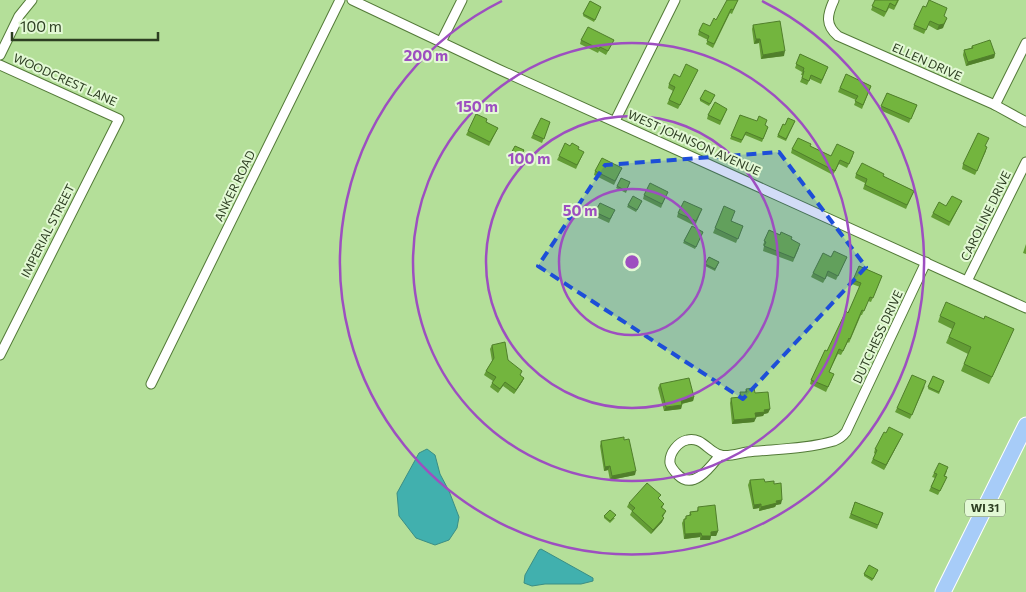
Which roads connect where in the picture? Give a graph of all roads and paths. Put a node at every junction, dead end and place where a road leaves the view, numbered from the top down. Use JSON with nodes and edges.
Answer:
{"nodes":[{"id":1,"x":32,"y":0,"type":"edge"},
{"id":2,"x":340,"y":0,"type":"edge"},
{"id":3,"x":352,"y":0,"type":"edge"},
{"id":4,"x":462,"y":0,"type":"edge"},
{"id":5,"x":676,"y":0,"type":"edge"},
{"id":6,"x":834,"y":0,"type":"edge"},
{"id":7,"x":441,"y":42,"type":"junction"},
{"id":8,"x":1026,"y":42,"type":"edge"},
{"id":9,"x":0,"y":55,"type":"edge"},
{"id":10,"x":0,"y":65,"type":"edge"},
{"id":11,"x":995,"y":105,"type":"junction"},
{"id":12,"x":119,"y":119,"type":"joint"},
{"id":13,"x":615,"y":121,"type":"junction"},
{"id":14,"x":1026,"y":122,"type":"edge"},
{"id":15,"x":1026,"y":162,"type":"edge"},
{"id":16,"x":926,"y":262,"type":"junction"},
{"id":17,"x":967,"y":281,"type":"junction"},
{"id":18,"x":1026,"y":308,"type":"edge"},
{"id":19,"x":0,"y":355,"type":"edge"},
{"id":20,"x":152,"y":384,"type":"dead end"},
{"id":21,"x":1026,"y":424,"type":"edge"},
{"id":22,"x":720,"y":455,"type":"junction"},
{"id":23,"x":943,"y":592,"type":"edge"}],
"edges":[{"from":1,"to":9,"type":"street"},
{"from":2,"to":20,"type":"street","name":"ANKER ROAD"},
{"from":3,"to":7,"type":"street","name":"WEST JOHNSON AVENUE"},
{"from":4,"to":7,"type":"street"},
{"from":5,"to":13,"type":"street"},
{"from":6,"to":11,"type":"street","name":"ELLEN DRIVE"},
{"from":7,"to":13,"type":"street","name":"WEST JOHNSON AVENUE"},
{"from":8,"to":11,"type":"street"},
{"from":10,"to":12,"type":"street","name":"WOODCREST LANE"},
{"from":11,"to":14,"type":"street","name":"ELLEN DRIVE"},
{"from":12,"to":19,"type":"street","name":"IMPERIAL STREET"},
{"from":13,"to":16,"type":"street","name":"WEST JOHNSON AVENUE"},
{"from":15,"to":17,"type":"street","name":"CAROLINE DRIVE"},
{"from":16,"to":17,"type":"street","name":"WEST JOHNSON AVENUE"},
{"from":16,"to":22,"type":"street","name":"DUTCHESS DRIVE"},
{"from":17,"to":18,"type":"street","name":"WEST JOHNSON AVENUE"},
{"from":21,"to":23,"type":"main road","number":"WI 31"},
{"from":22,"to":22,"type":"street"}]}
